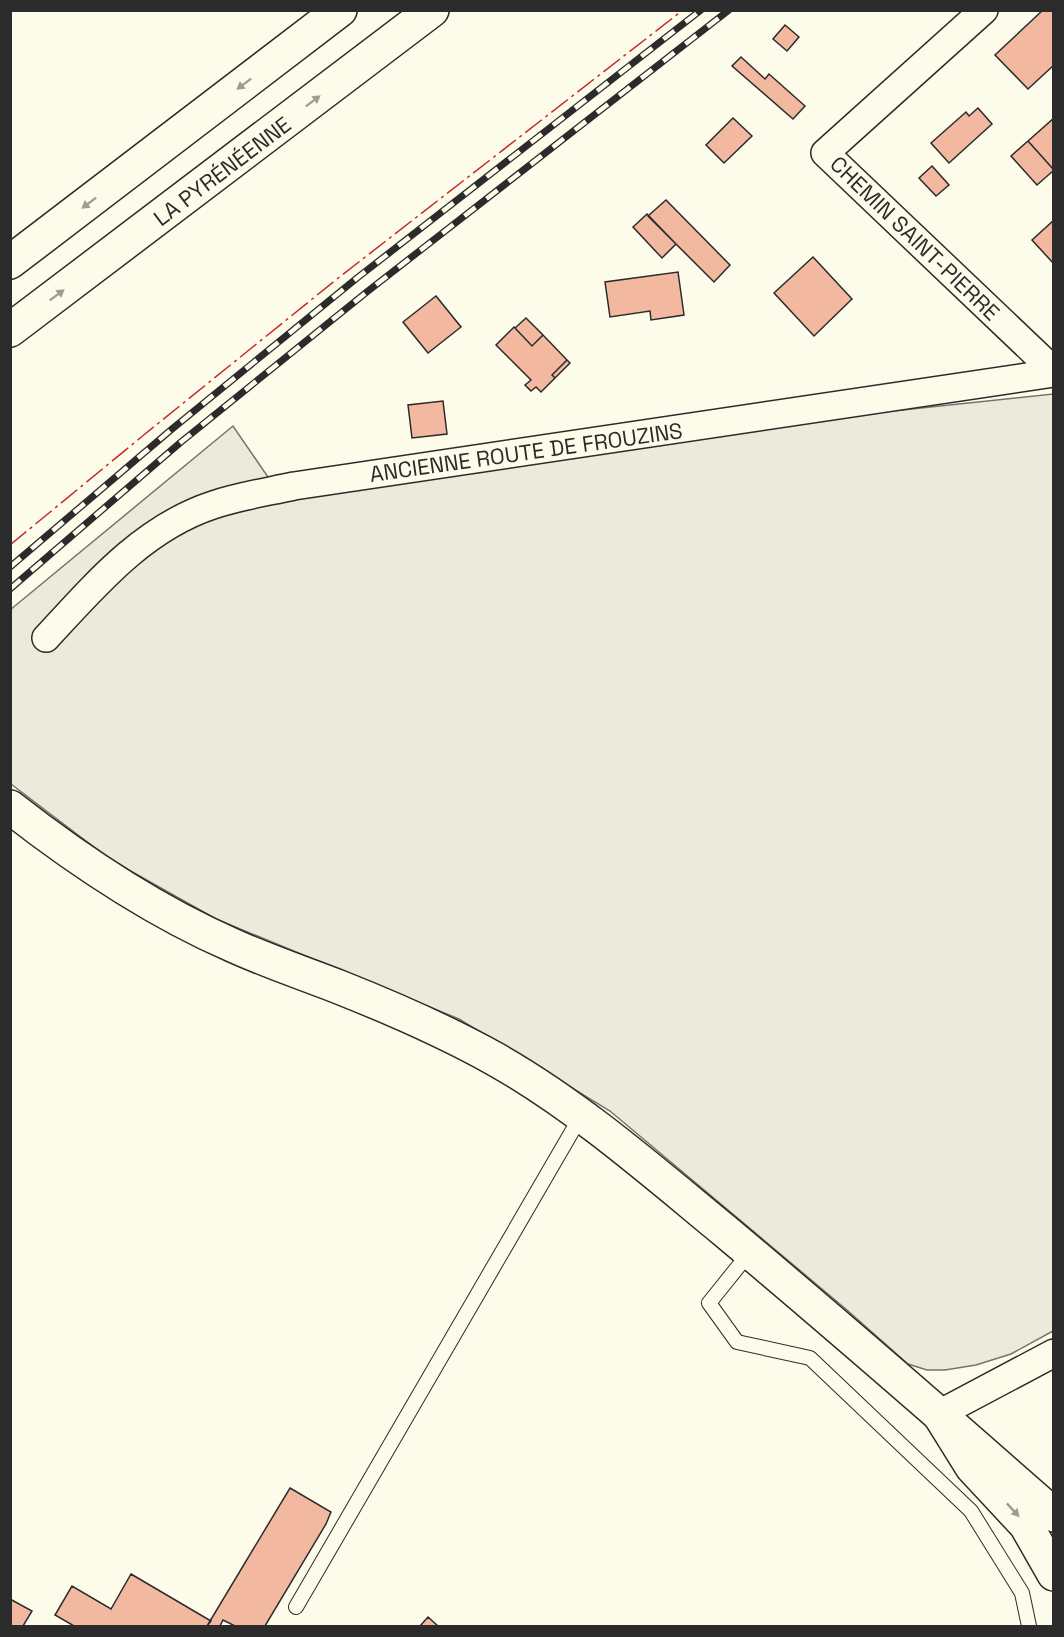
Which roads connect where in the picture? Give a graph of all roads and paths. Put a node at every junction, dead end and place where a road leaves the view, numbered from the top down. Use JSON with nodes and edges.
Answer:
{"nodes":[{"id":1,"x":340,"y":10,"type":"edge"},
{"id":2,"x":432,"y":10,"type":"edge"},
{"id":3,"x":984,"y":10,"type":"edge"},
{"id":4,"x":10,"y":262,"type":"edge"},
{"id":5,"x":10,"y":330,"type":"edge"},
{"id":6,"x":1053,"y":372,"type":"edge"},
{"id":7,"x":46,"y":638,"type":"dead end"},
{"id":8,"x":10,"y":807,"type":"edge"},
{"id":9,"x":581,"y":1116,"type":"junction"},
{"id":10,"x":750,"y":1252,"type":"junction"},
{"id":11,"x":1053,"y":1353,"type":"edge"},
{"id":12,"x":939,"y":1414,"type":"junction"},
{"id":13,"x":1053,"y":1515,"type":"edge"},
{"id":14,"x":1053,"y":1574,"type":"edge"},
{"id":15,"x":296,"y":1607,"type":"dead end"},
{"id":16,"x":1029,"y":1626,"type":"edge"}],
"edges":[{"from":1,"to":4,"type":"main road","one_way":true},
{"from":5,"to":2,"type":"main road","name":"LA PYRÉNÉENNE","one_way":true},
{"from":3,"to":6,"type":"street","name":"CHEMIN SAINT-PIERRE"},
{"from":6,"to":7,"type":"street","name":"ANCIENNE ROUTE DE FROUZINS"},
{"from":8,"to":9,"type":"main road"},
{"from":9,"to":10,"type":"main road"},
{"from":9,"to":15,"type":"lane"},
{"from":10,"to":12,"type":"main road"},
{"from":10,"to":16,"type":"lane"},
{"from":11,"to":12,"type":"street"},
{"from":12,"to":13,"type":"main road"},
{"from":12,"to":14,"type":"main road","one_way":true}]}
